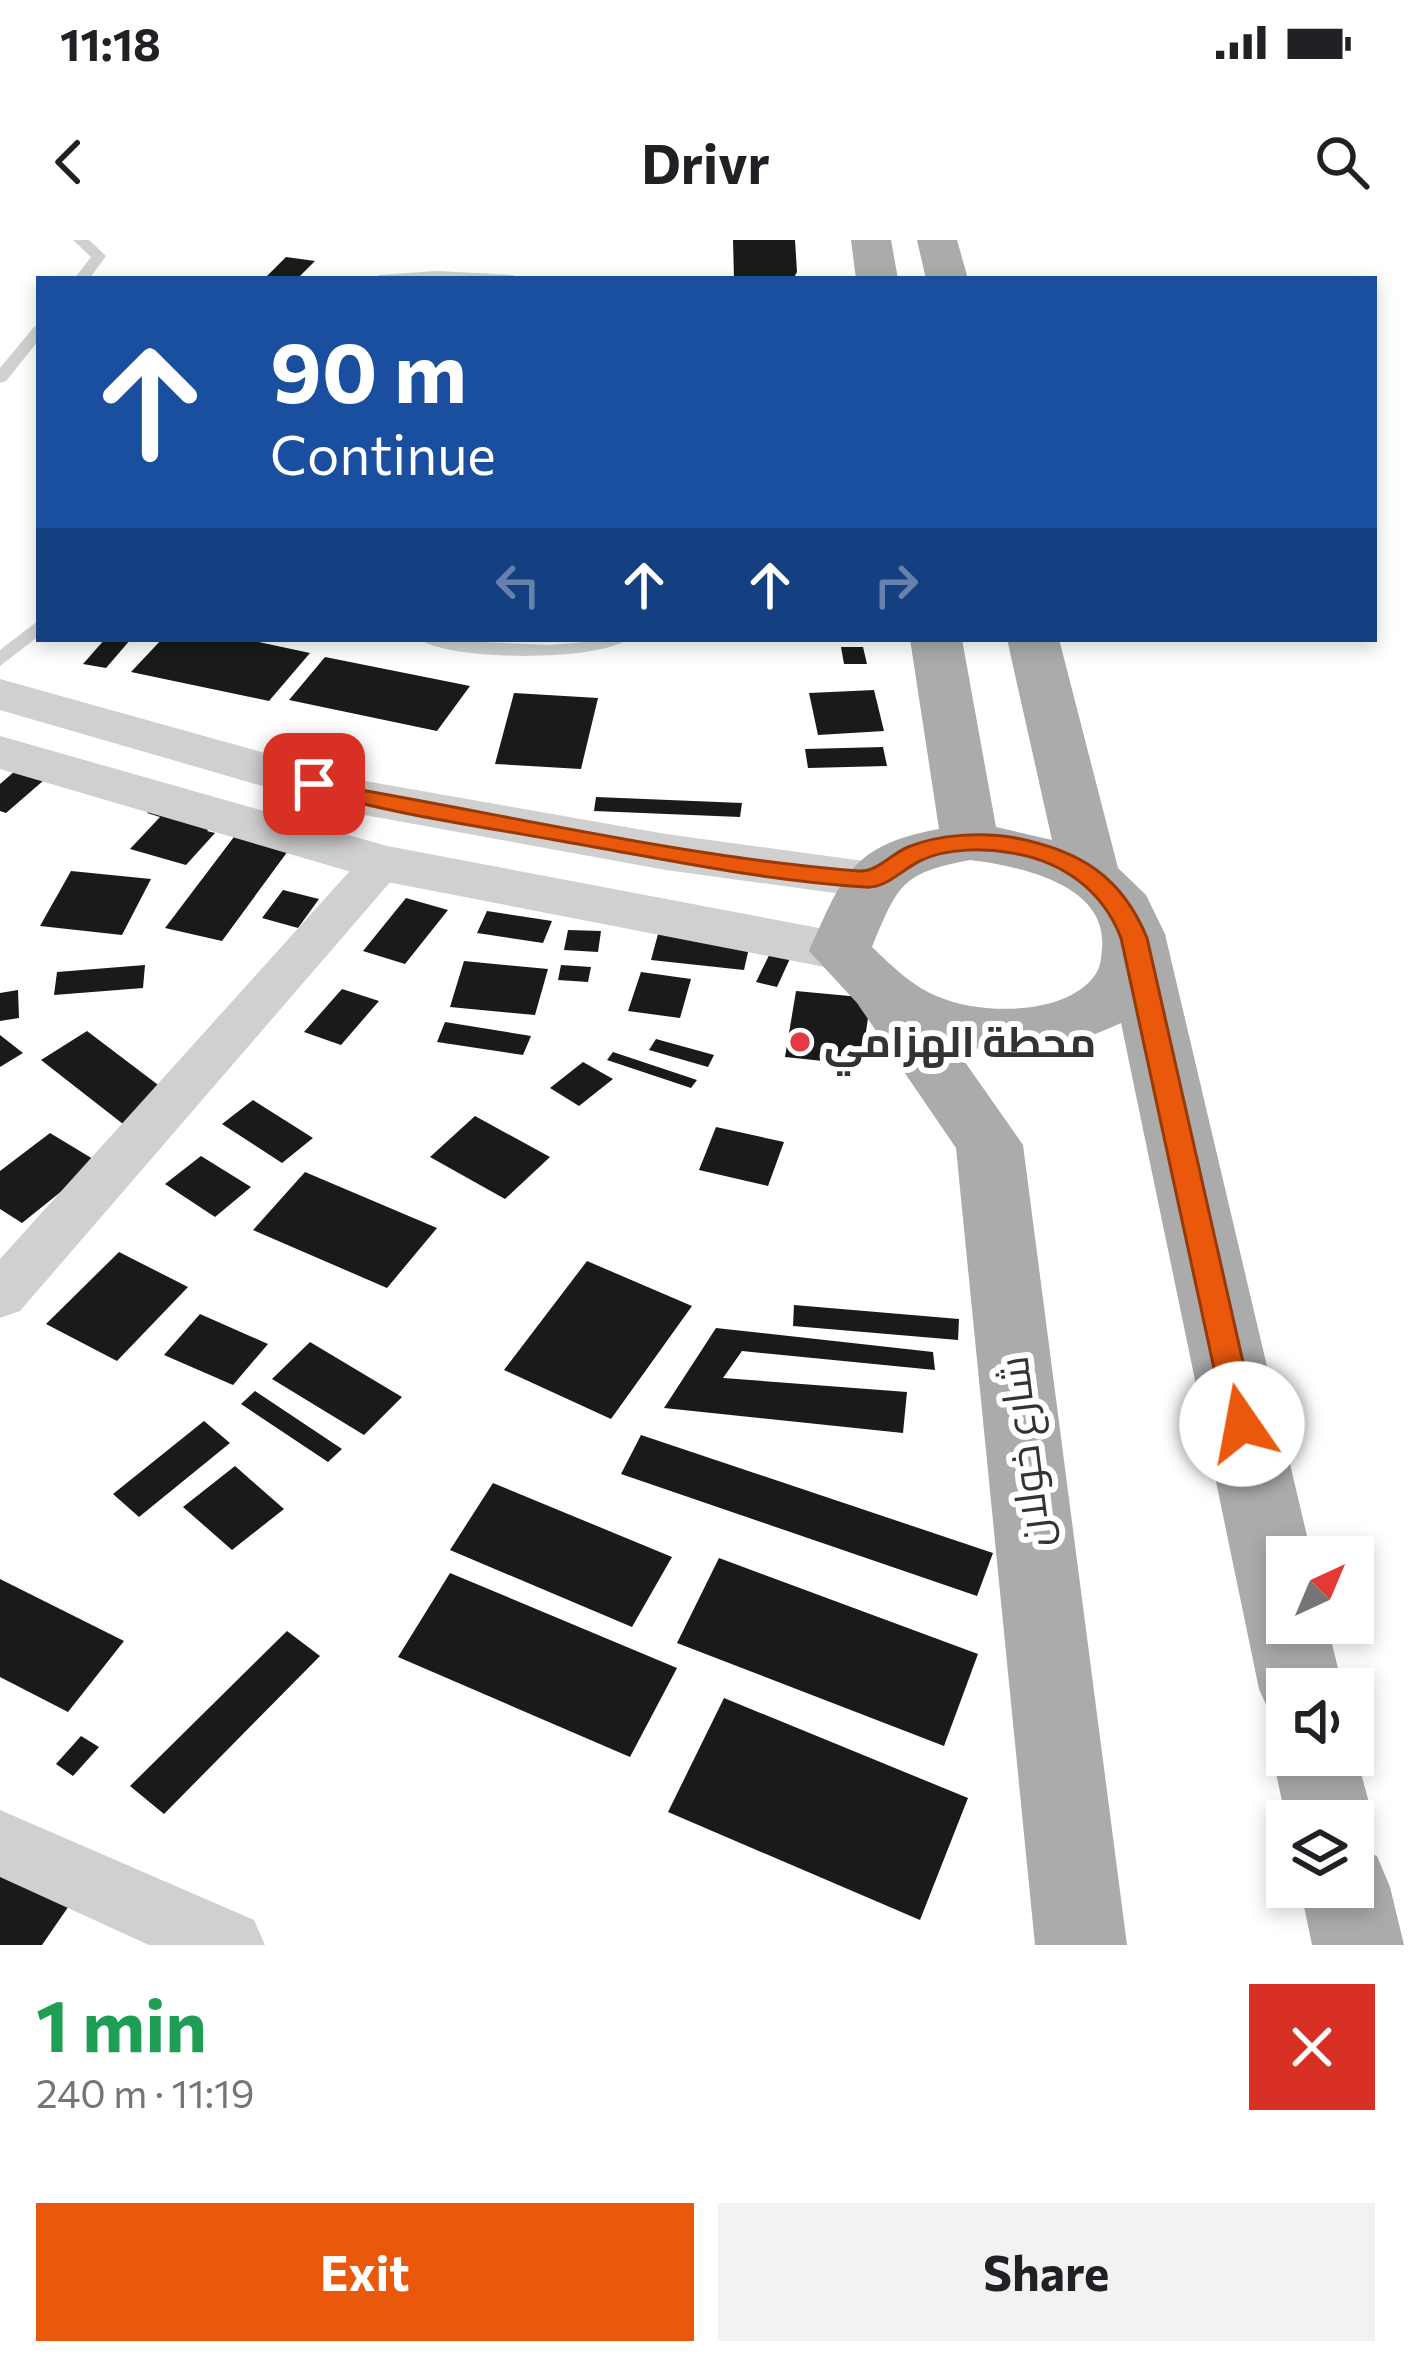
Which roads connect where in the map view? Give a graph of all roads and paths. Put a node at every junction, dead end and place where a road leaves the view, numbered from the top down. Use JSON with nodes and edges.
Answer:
{"nodes":[{"id":1,"x":80,"y":240,"type":"edge"},
{"id":2,"x":871,"y":240,"type":"edge"},
{"id":3,"x":937,"y":240,"type":"edge"},
{"id":4,"x":83,"y":276,"type":"edge"},
{"id":5,"x":422,"y":276,"type":"edge"},
{"id":6,"x":456,"y":276,"type":"edge"},
{"id":7,"x":877,"y":276,"type":"edge"},
{"id":8,"x":946,"y":276,"type":"edge"},
{"id":9,"x":36,"y":334,"type":"edge"},
{"id":10,"x":0,"y":378,"type":"edge"},
{"id":11,"x":36,"y":629,"type":"edge"},
{"id":12,"x":448,"y":642,"type":"edge"},
{"id":13,"x":611,"y":642,"type":"edge"},
{"id":14,"x":937,"y":642,"type":"edge"},
{"id":15,"x":1034,"y":642,"type":"edge"},
{"id":16,"x":0,"y":660,"type":"edge"},
{"id":17,"x":0,"y":694,"type":"edge"},
{"id":18,"x":0,"y":752,"type":"edge"},
{"id":19,"x":970,"y":842,"type":"junction"},
{"id":20,"x":382,"y":863,"type":"junction"},
{"id":21,"x":1090,"y":875,"type":"junction"},
{"id":22,"x":871,"y":880,"type":"junction"},
{"id":23,"x":1134,"y":938,"type":"junction"},
{"id":24,"x":860,"y":972,"type":"junction"},
{"id":25,"x":0,"y":1296,"type":"edge"},
{"id":26,"x":1296,"y":1668,"type":"edge"},
{"id":27,"x":0,"y":1843,"type":"edge"},
{"id":28,"x":1350,"y":1908,"type":"edge"},
{"id":29,"x":229,"y":1945,"type":"edge"},
{"id":30,"x":1081,"y":1945,"type":"edge"},
{"id":31,"x":1358,"y":1945,"type":"edge"}],
"edges":[{"from":1,"to":4,"type":"lane"},
{"from":2,"to":7,"type":"main road"},
{"from":3,"to":8,"type":"main road"},
{"from":5,"to":6,"type":"lane"},
{"from":9,"to":10,"type":"lane"},
{"from":11,"to":16,"type":"lane"},
{"from":12,"to":13,"type":"lane"},
{"from":14,"to":19,"type":"main road"},
{"from":15,"to":21,"type":"main road"},
{"from":17,"to":22,"type":"street"},
{"from":18,"to":20,"type":"street"},
{"from":19,"to":21,"type":"main road"},
{"from":19,"to":22,"type":"main road"},
{"from":20,"to":24,"type":"street"},
{"from":20,"to":25,"type":"street"},
{"from":21,"to":23,"type":"main road"},
{"from":22,"to":24,"type":"main road"},
{"from":23,"to":24,"type":"main road"},
{"from":23,"to":26,"type":"main road"},
{"from":24,"to":30,"type":"main road","name":"شارع خولان"},
{"from":27,"to":29,"type":"street"},
{"from":28,"to":31,"type":"main road"}]}
